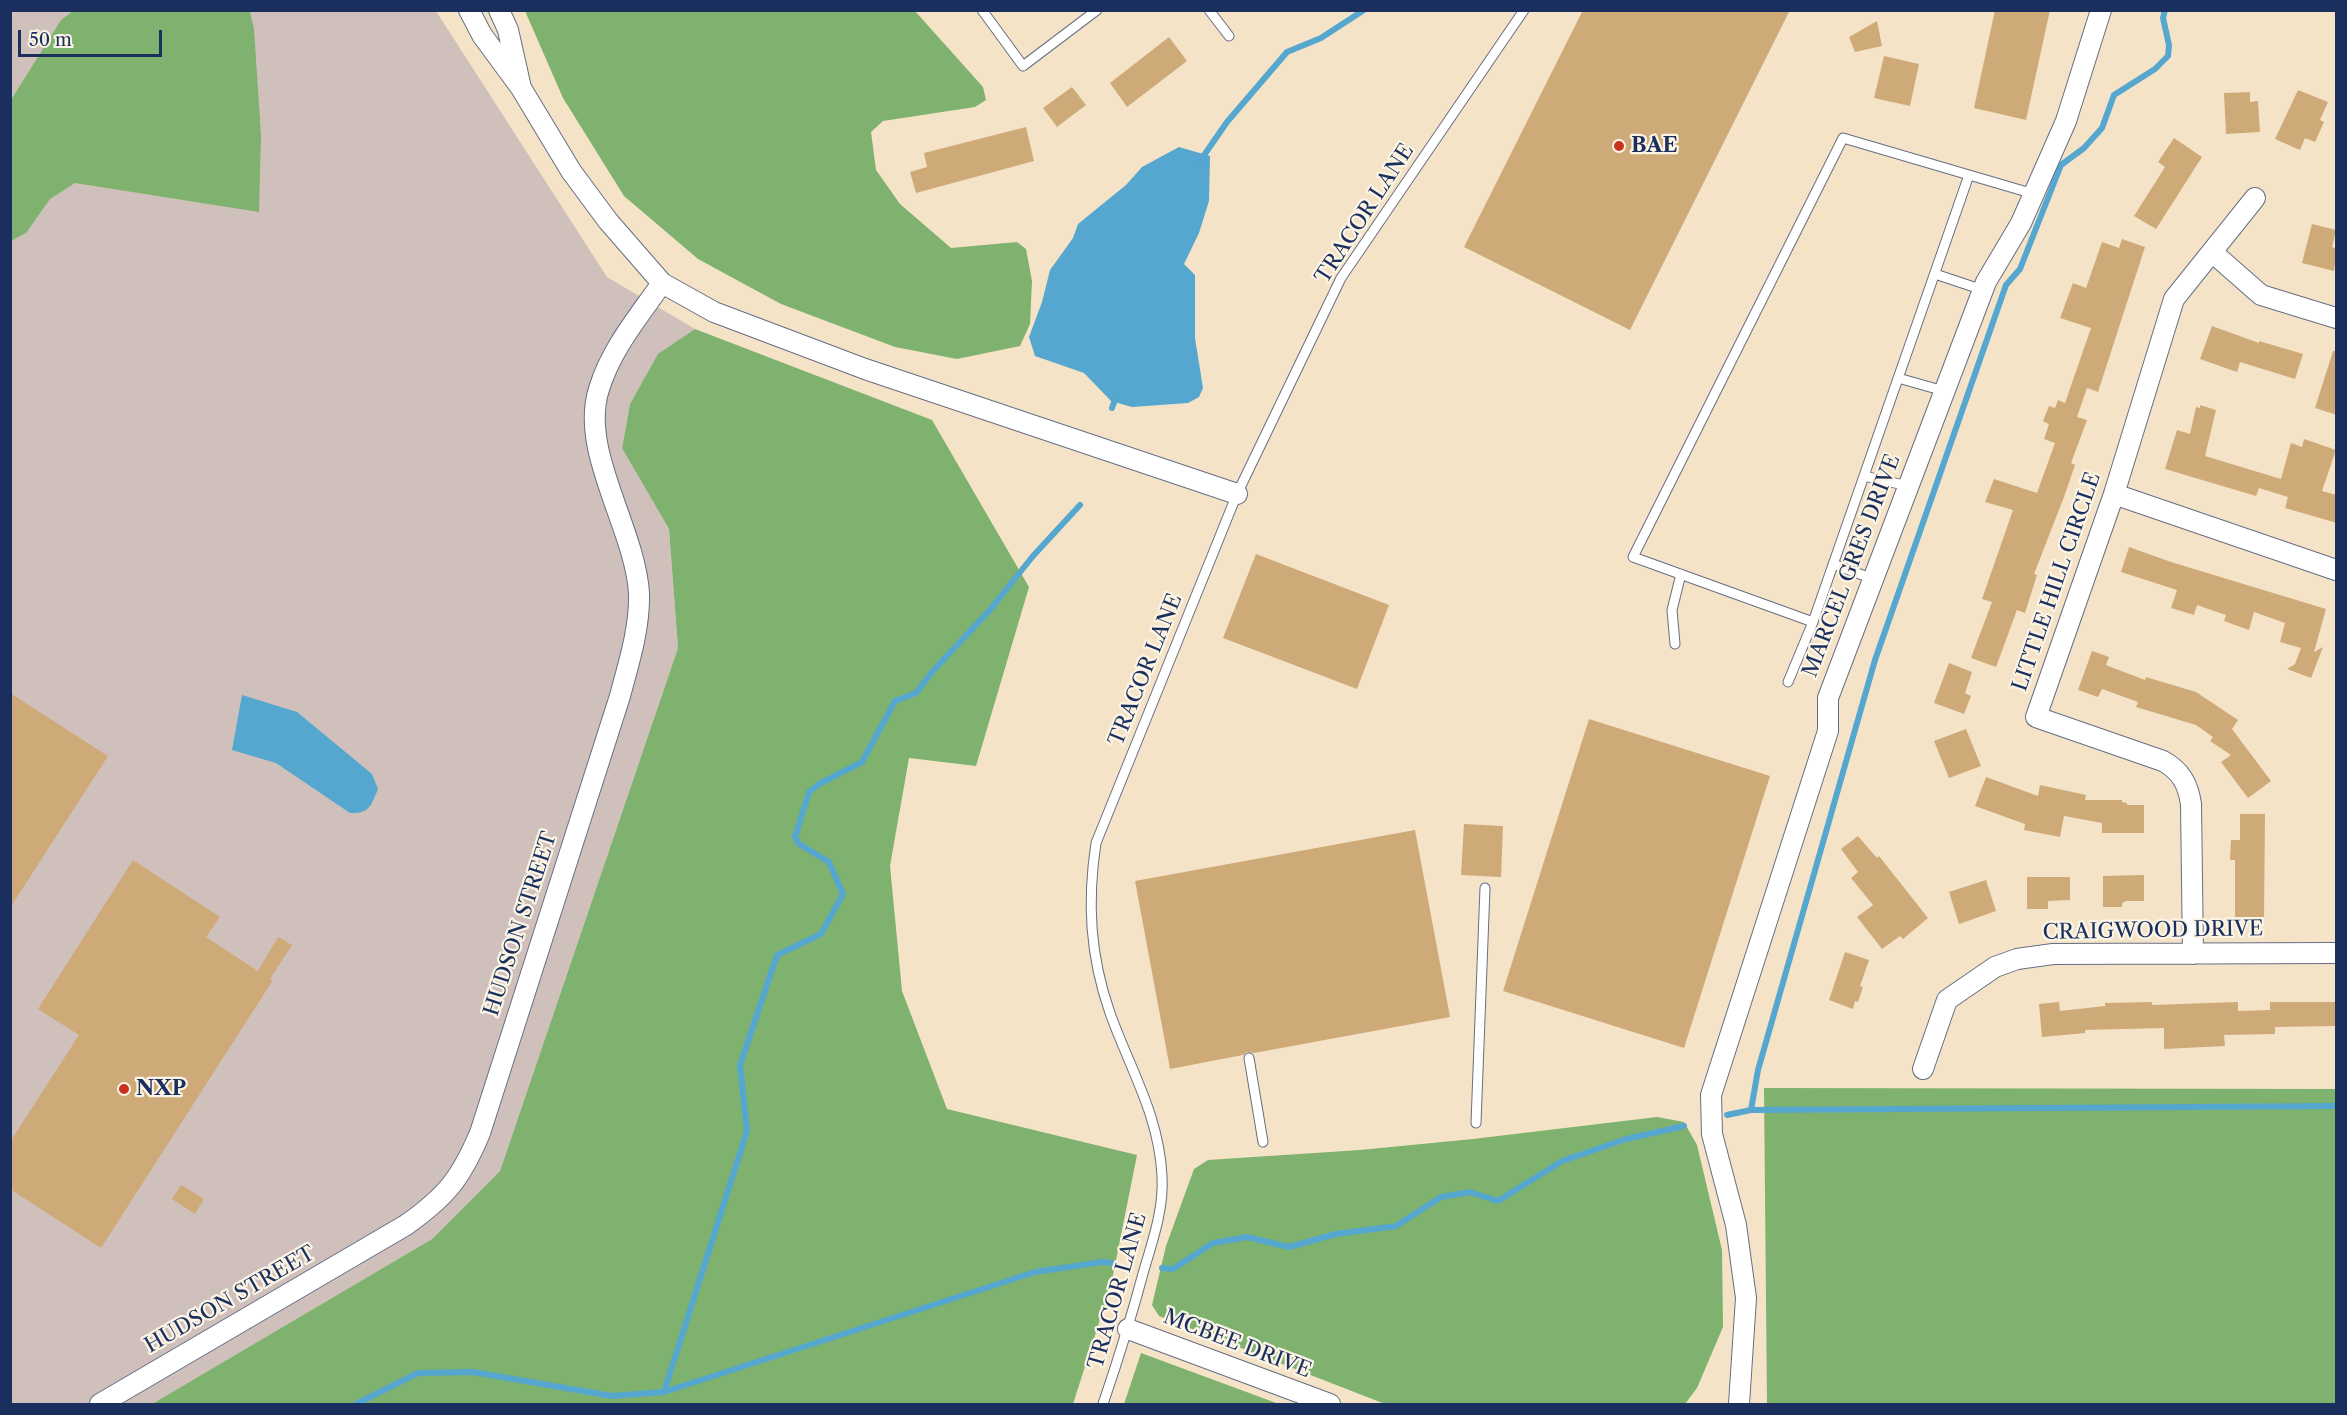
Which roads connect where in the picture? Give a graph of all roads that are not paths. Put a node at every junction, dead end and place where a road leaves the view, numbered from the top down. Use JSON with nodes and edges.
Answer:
{"nodes":[{"id":1,"x":469,"y":10,"type":"edge"},
{"id":2,"x":500,"y":10,"type":"edge"},
{"id":3,"x":982,"y":10,"type":"edge"},
{"id":4,"x":1097,"y":10,"type":"edge"},
{"id":5,"x":1209,"y":10,"type":"edge"},
{"id":6,"x":1524,"y":10,"type":"edge"},
{"id":7,"x":2101,"y":10,"type":"edge"},
{"id":8,"x":1229,"y":36,"type":"dead end"},
{"id":9,"x":521,"y":88,"type":"junction"},
{"id":10,"x":1969,"y":175,"type":"junction"},
{"id":11,"x":2034,"y":194,"type":"junction"},
{"id":12,"x":2255,"y":198,"type":"dead end"},
{"id":13,"x":2212,"y":252,"type":"junction"},
{"id":14,"x":1935,"y":274,"type":"junction"},
{"id":15,"x":662,"y":283,"type":"junction"},
{"id":16,"x":1983,"y":290,"type":"junction"},
{"id":17,"x":2337,"y":318,"type":"edge"},
{"id":18,"x":1898,"y":378,"type":"junction"},
{"id":19,"x":1944,"y":391,"type":"junction"},
{"id":20,"x":1864,"y":476,"type":"junction"},
{"id":21,"x":1908,"y":486,"type":"junction"},
{"id":22,"x":1237,"y":494,"type":"junction"},
{"id":23,"x":2114,"y":494,"type":"junction"},
{"id":24,"x":1833,"y":564,"type":"junction"},
{"id":25,"x":2337,"y":570,"type":"edge"},
{"id":26,"x":1681,"y":574,"type":"junction"},
{"id":27,"x":1873,"y":579,"type":"junction"},
{"id":28,"x":1813,"y":622,"type":"junction"},
{"id":29,"x":1676,"y":644,"type":"dead end"},
{"id":30,"x":1788,"y":682,"type":"dead end"},
{"id":31,"x":1485,"y":888,"type":"dead end"},
{"id":32,"x":2337,"y":953,"type":"edge"},
{"id":33,"x":2193,"y":954,"type":"junction"},
{"id":34,"x":1249,"y":1058,"type":"dead end"},
{"id":35,"x":1923,"y":1069,"type":"dead end"},
{"id":36,"x":1476,"y":1123,"type":"dead end"},
{"id":37,"x":1263,"y":1142,"type":"dead end"},
{"id":38,"x":1128,"y":1329,"type":"junction"},
{"id":39,"x":100,"y":1404,"type":"edge"},
{"id":40,"x":1103,"y":1404,"type":"edge"},
{"id":41,"x":1330,"y":1404,"type":"edge"},
{"id":42,"x":1739,"y":1404,"type":"edge"}],
"edges":[{"from":1,"to":9,"type":"street"},
{"from":2,"to":9,"type":"street"},
{"from":3,"to":4,"type":"lane"},
{"from":5,"to":8,"type":"lane"},
{"from":6,"to":22,"type":"lane","name":"TRACOR LANE"},
{"from":7,"to":11,"type":"street","name":"MARCEL GRES DRIVE"},
{"from":9,"to":15,"type":"street"},
{"from":10,"to":11,"type":"lane"},
{"from":10,"to":14,"type":"lane"},
{"from":10,"to":26,"type":"lane"},
{"from":11,"to":16,"type":"street","name":"MARCEL GRES DRIVE"},
{"from":12,"to":13,"type":"street","name":"LITTLE HILL CIRCLE"},
{"from":13,"to":17,"type":"street"},
{"from":13,"to":23,"type":"street","name":"LITTLE HILL CIRCLE"},
{"from":14,"to":16,"type":"lane"},
{"from":14,"to":18,"type":"lane"},
{"from":15,"to":22,"type":"street"},
{"from":15,"to":39,"type":"street","name":"HUDSON STREET"},
{"from":16,"to":19,"type":"street","name":"MARCEL GRES DRIVE"},
{"from":18,"to":19,"type":"lane"},
{"from":18,"to":20,"type":"lane"},
{"from":19,"to":21,"type":"street","name":"MARCEL GRES DRIVE"},
{"from":20,"to":21,"type":"lane"},
{"from":20,"to":24,"type":"lane"},
{"from":21,"to":27,"type":"street","name":"MARCEL GRES DRIVE"},
{"from":22,"to":38,"type":"lane","name":"TRACOR LANE"},
{"from":23,"to":25,"type":"street"},
{"from":23,"to":33,"type":"street","name":"LITTLE HILL CIRCLE"},
{"from":24,"to":27,"type":"lane"},
{"from":24,"to":28,"type":"lane"},
{"from":26,"to":28,"type":"lane"},
{"from":26,"to":29,"type":"lane"},
{"from":27,"to":42,"type":"street","name":"MARCEL GRES DRIVE"},
{"from":28,"to":30,"type":"lane"},
{"from":31,"to":36,"type":"lane"},
{"from":32,"to":33,"type":"street","name":"CRAIGWOOD DRIVE"},
{"from":33,"to":35,"type":"street","name":"CRAIGWOOD DRIVE"},
{"from":34,"to":37,"type":"lane"},
{"from":38,"to":40,"type":"lane","name":"TRACOR LANE"},
{"from":38,"to":41,"type":"street","name":"MCBEE DRIVE"}]}
